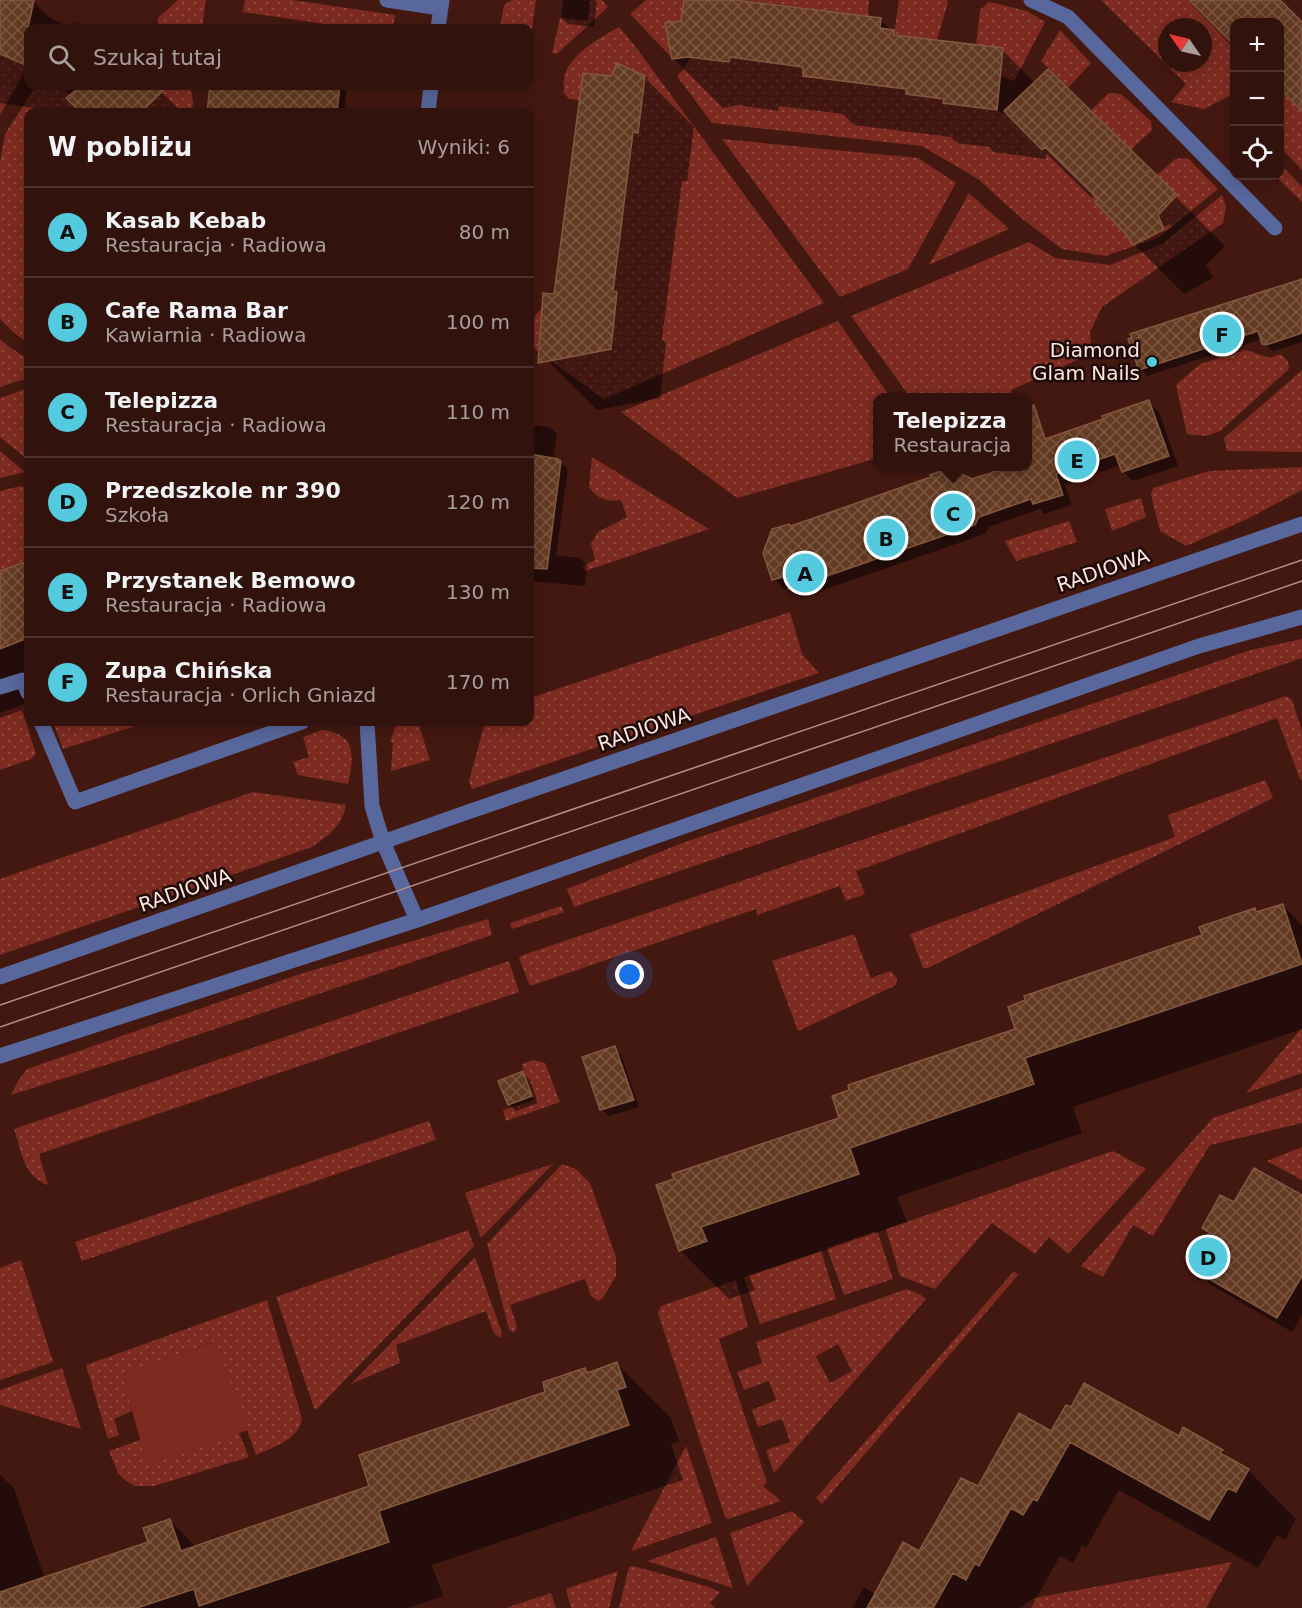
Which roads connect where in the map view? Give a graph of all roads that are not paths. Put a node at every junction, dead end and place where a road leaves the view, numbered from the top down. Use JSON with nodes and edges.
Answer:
{"nodes":[{"id":1,"x":387,"y":0,"type":"edge"},
{"id":2,"x":1031,"y":0,"type":"edge"},
{"id":3,"x":441,"y":4,"type":"edge"},
{"id":4,"x":438,"y":24,"type":"edge"},
{"id":5,"x":431,"y":90,"type":"edge"},
{"id":6,"x":428,"y":108,"type":"edge"},
{"id":7,"x":1275,"y":228,"type":"dead end"},
{"id":8,"x":1302,"y":524,"type":"edge"},
{"id":9,"x":1302,"y":617,"type":"edge"},
{"id":10,"x":24,"y":683,"type":"edge"},
{"id":11,"x":0,"y":687,"type":"edge"},
{"id":12,"x":43,"y":726,"type":"edge"},
{"id":13,"x":291,"y":726,"type":"edge"},
{"id":14,"x":367,"y":726,"type":"edge"},
{"id":15,"x":382,"y":843,"type":"junction"},
{"id":16,"x":417,"y":920,"type":"junction"},
{"id":17,"x":0,"y":977,"type":"edge"},
{"id":18,"x":0,"y":1056,"type":"edge"}],
"edges":[{"from":1,"to":3,"type":"street"},
{"from":2,"to":7,"type":"street"},
{"from":3,"to":4,"type":"street"},
{"from":5,"to":6,"type":"street"},
{"from":8,"to":15,"type":"street","name":"RADIOWA"},
{"from":9,"to":16,"type":"street"},
{"from":10,"to":11,"type":"street"},
{"from":12,"to":13,"type":"street"},
{"from":14,"to":15,"type":"street"},
{"from":15,"to":16,"type":"street"},
{"from":15,"to":17,"type":"street","name":"RADIOWA"},
{"from":16,"to":18,"type":"street"}]}
